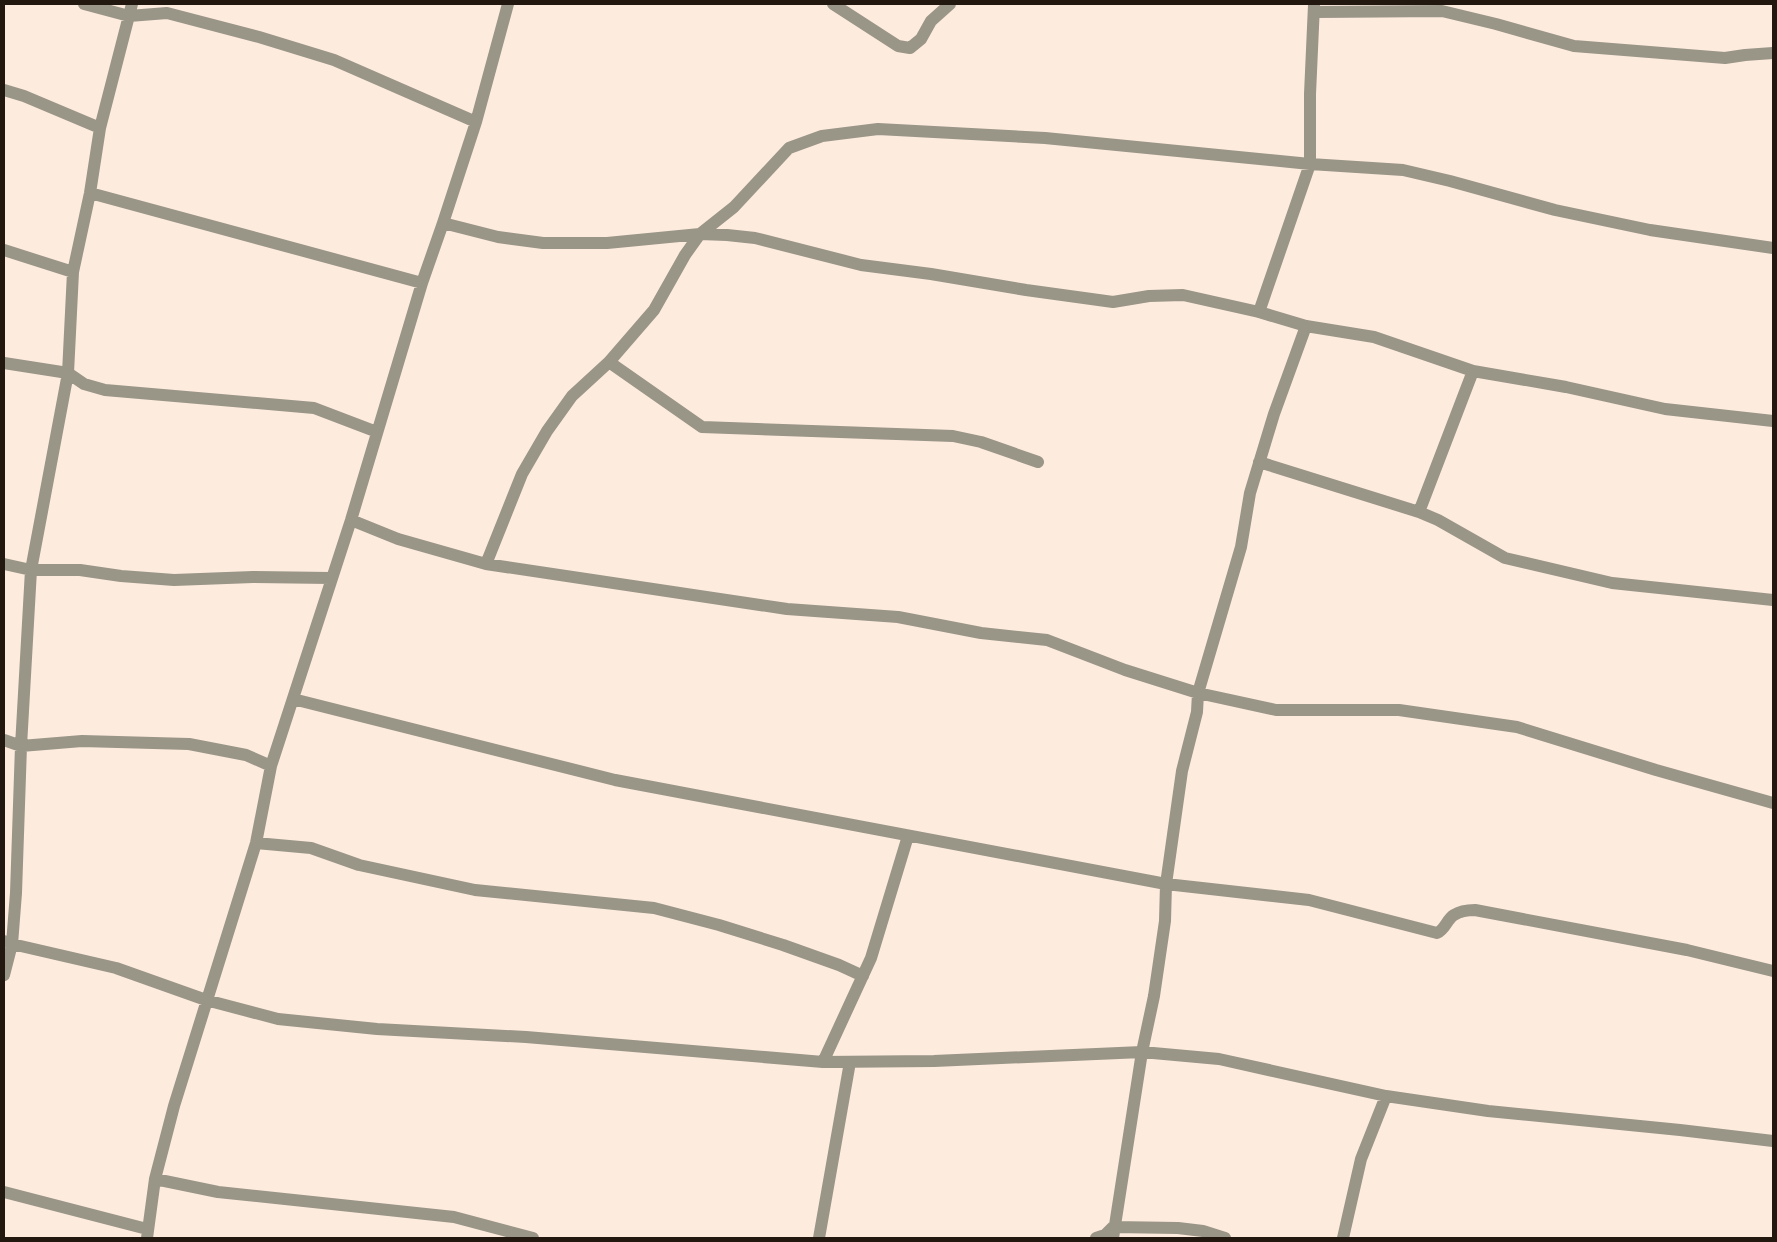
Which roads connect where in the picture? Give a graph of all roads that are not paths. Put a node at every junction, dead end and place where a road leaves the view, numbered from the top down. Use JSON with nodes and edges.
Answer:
{"nodes":[{"id":1,"x":84,"y":4,"type":"edge"},
{"id":2,"x":508,"y":4,"type":"edge"},
{"id":3,"x":833,"y":4,"type":"edge"},
{"id":4,"x":950,"y":4,"type":"edge"},
{"id":5,"x":1315,"y":8,"type":"edge"},
{"id":6,"x":130,"y":10,"type":"edge"},
{"id":7,"x":1773,"y":53,"type":"edge"},
{"id":8,"x":4,"y":90,"type":"edge"},
{"id":9,"x":476,"y":122,"type":"junction"},
{"id":10,"x":100,"y":128,"type":"junction"},
{"id":11,"x":1310,"y":164,"type":"junction"},
{"id":12,"x":90,"y":193,"type":"junction"},
{"id":13,"x":443,"y":223,"type":"junction"},
{"id":14,"x":700,"y":234,"type":"junction"},
{"id":15,"x":1773,"y":248,"type":"edge"},
{"id":16,"x":4,"y":250,"type":"edge"},
{"id":17,"x":73,"y":272,"type":"junction"},
{"id":18,"x":422,"y":284,"type":"junction"},
{"id":19,"x":1259,"y":312,"type":"junction"},
{"id":20,"x":1306,"y":326,"type":"junction"},
{"id":21,"x":609,"y":362,"type":"junction"},
{"id":22,"x":4,"y":363,"type":"edge"},
{"id":23,"x":1473,"y":372,"type":"junction"},
{"id":24,"x":68,"y":373,"type":"junction"},
{"id":25,"x":1773,"y":421,"type":"edge"},
{"id":26,"x":377,"y":432,"type":"junction"},
{"id":27,"x":1038,"y":462,"type":"dead end"},
{"id":28,"x":1259,"y":462,"type":"junction"},
{"id":29,"x":1419,"y":512,"type":"junction"},
{"id":30,"x":350,"y":520,"type":"junction"},
{"id":31,"x":4,"y":564,"type":"edge"},
{"id":32,"x":486,"y":564,"type":"junction"},
{"id":33,"x":31,"y":570,"type":"junction"},
{"id":34,"x":331,"y":578,"type":"junction"},
{"id":35,"x":1773,"y":600,"type":"edge"},
{"id":36,"x":1198,"y":693,"type":"junction"},
{"id":37,"x":293,"y":699,"type":"junction"},
{"id":38,"x":4,"y":740,"type":"edge"},
{"id":39,"x":21,"y":746,"type":"junction"},
{"id":40,"x":271,"y":766,"type":"junction"},
{"id":41,"x":1773,"y":804,"type":"edge"},
{"id":42,"x":908,"y":836,"type":"junction"},
{"id":43,"x":256,"y":843,"type":"junction"},
{"id":44,"x":1166,"y":884,"type":"junction"},
{"id":45,"x":8,"y":943,"type":"edge"},
{"id":46,"x":1773,"y":971,"type":"edge"},
{"id":47,"x":4,"y":975,"type":"edge"},
{"id":48,"x":863,"y":976,"type":"junction"},
{"id":49,"x":206,"y":1000,"type":"junction"},
{"id":50,"x":1142,"y":1052,"type":"junction"},
{"id":51,"x":823,"y":1062,"type":"junction"},
{"id":52,"x":850,"y":1062,"type":"junction"},
{"id":53,"x":1386,"y":1096,"type":"junction"},
{"id":54,"x":1773,"y":1141,"type":"edge"},
{"id":55,"x":155,"y":1179,"type":"junction"},
{"id":56,"x":4,"y":1192,"type":"edge"},
{"id":57,"x":1113,"y":1232,"type":"edge"},
{"id":58,"x":147,"y":1234,"type":"edge"},
{"id":59,"x":533,"y":1238,"type":"edge"},
{"id":60,"x":819,"y":1238,"type":"edge"},
{"id":61,"x":1096,"y":1238,"type":"edge"},
{"id":62,"x":1224,"y":1238,"type":"edge"},
{"id":63,"x":1343,"y":1238,"type":"edge"}],
"edges":[{"from":1,"to":6,"type":"street"},
{"from":2,"to":9,"type":"street"},
{"from":3,"to":4,"type":"street"},
{"from":5,"to":7,"type":"street"},
{"from":5,"to":11,"type":"street"},
{"from":6,"to":9,"type":"street"},
{"from":6,"to":10,"type":"street"},
{"from":8,"to":10,"type":"street"},
{"from":9,"to":13,"type":"street"},
{"from":10,"to":12,"type":"street"},
{"from":11,"to":14,"type":"street"},
{"from":11,"to":15,"type":"street"},
{"from":11,"to":19,"type":"street"},
{"from":12,"to":17,"type":"street"},
{"from":12,"to":18,"type":"street"},
{"from":13,"to":14,"type":"street"},
{"from":13,"to":18,"type":"street"},
{"from":14,"to":19,"type":"street"},
{"from":14,"to":21,"type":"street"},
{"from":16,"to":17,"type":"street"},
{"from":17,"to":24,"type":"street"},
{"from":18,"to":26,"type":"street"},
{"from":19,"to":20,"type":"street"},
{"from":20,"to":23,"type":"street"},
{"from":20,"to":28,"type":"street"},
{"from":21,"to":27,"type":"street"},
{"from":21,"to":32,"type":"street"},
{"from":22,"to":24,"type":"street"},
{"from":23,"to":25,"type":"street"},
{"from":23,"to":29,"type":"street"},
{"from":24,"to":26,"type":"street"},
{"from":24,"to":33,"type":"street"},
{"from":26,"to":30,"type":"street"},
{"from":28,"to":29,"type":"street"},
{"from":28,"to":36,"type":"street"},
{"from":29,"to":35,"type":"street"},
{"from":30,"to":32,"type":"street"},
{"from":30,"to":34,"type":"street"},
{"from":31,"to":33,"type":"street"},
{"from":32,"to":36,"type":"street"},
{"from":33,"to":34,"type":"street"},
{"from":33,"to":39,"type":"street"},
{"from":34,"to":37,"type":"street"},
{"from":36,"to":41,"type":"street"},
{"from":36,"to":44,"type":"street"},
{"from":37,"to":40,"type":"street"},
{"from":37,"to":42,"type":"street"},
{"from":38,"to":39,"type":"street"},
{"from":39,"to":40,"type":"street"},
{"from":39,"to":45,"type":"street"},
{"from":40,"to":43,"type":"street"},
{"from":42,"to":44,"type":"street"},
{"from":42,"to":48,"type":"street"},
{"from":43,"to":48,"type":"street"},
{"from":43,"to":49,"type":"street"},
{"from":44,"to":46,"type":"street"},
{"from":44,"to":50,"type":"street"},
{"from":45,"to":47,"type":"street"},
{"from":45,"to":49,"type":"street"},
{"from":48,"to":51,"type":"street"},
{"from":49,"to":51,"type":"street"},
{"from":49,"to":55,"type":"street"},
{"from":50,"to":52,"type":"street"},
{"from":50,"to":53,"type":"street"},
{"from":50,"to":57,"type":"street"},
{"from":51,"to":52,"type":"street"},
{"from":52,"to":60,"type":"street"},
{"from":53,"to":54,"type":"street"},
{"from":53,"to":63,"type":"street"},
{"from":55,"to":58,"type":"street"},
{"from":55,"to":59,"type":"street"},
{"from":56,"to":58,"type":"street"},
{"from":57,"to":61,"type":"street"},
{"from":57,"to":62,"type":"street"}]}
